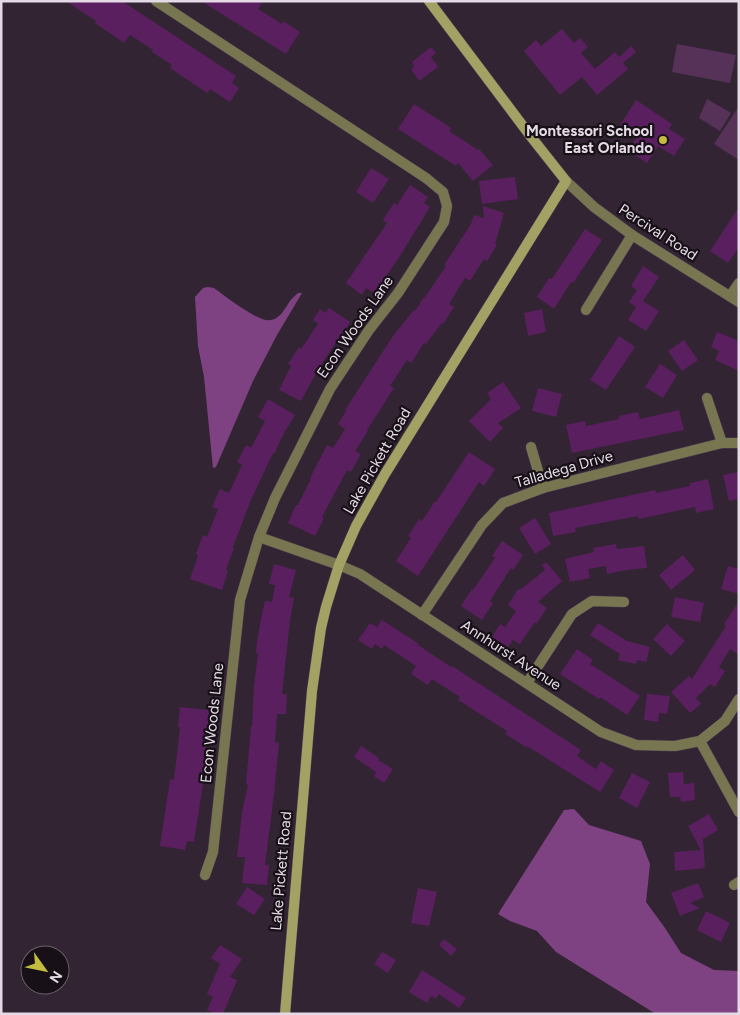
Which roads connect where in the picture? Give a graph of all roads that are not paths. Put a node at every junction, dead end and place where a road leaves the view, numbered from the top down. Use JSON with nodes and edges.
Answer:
{"nodes":[{"id":1,"x":156,"y":1,"type":"edge"},
{"id":2,"x":429,"y":1,"type":"edge"},
{"id":3,"x":566,"y":181,"type":"junction"},
{"id":4,"x":632,"y":235,"type":"junction"},
{"id":5,"x":739,"y":283,"type":"edge"},
{"id":6,"x":734,"y":299,"type":"edge"},
{"id":7,"x":586,"y":310,"type":"dead end"},
{"id":8,"x":707,"y":398,"type":"dead end"},
{"id":9,"x":722,"y":443,"type":"junction"},
{"id":10,"x":739,"y":443,"type":"edge"},
{"id":11,"x":531,"y":447,"type":"dead end"},
{"id":12,"x":543,"y":488,"type":"junction"},
{"id":13,"x":259,"y":537,"type":"junction"},
{"id":14,"x":339,"y":565,"type":"junction"},
{"id":15,"x":624,"y":602,"type":"dead end"},
{"id":16,"x":422,"y":615,"type":"junction"},
{"id":17,"x":527,"y":683,"type":"junction"},
{"id":18,"x":739,"y":699,"type":"edge"},
{"id":19,"x":700,"y":741,"type":"junction"},
{"id":20,"x":739,"y":812,"type":"edge"},
{"id":21,"x":205,"y":875,"type":"dead end"},
{"id":22,"x":285,"y":1014,"type":"edge"}],
"edges":[{"from":1,"to":13,"type":"street","name":"Econ Woods Lane"},
{"from":2,"to":3,"type":"main road"},
{"from":3,"to":4,"type":"street","name":"Percival Road"},
{"from":3,"to":14,"type":"main road","name":"Lake Pickett Road"},
{"from":4,"to":6,"type":"street","name":"Percival Road"},
{"from":4,"to":7,"type":"street"},
{"from":5,"to":6,"type":"street"},
{"from":8,"to":9,"type":"street"},
{"from":9,"to":10,"type":"street","name":"Talladega Drive"},
{"from":9,"to":12,"type":"street","name":"Talladega Drive"},
{"from":11,"to":12,"type":"street"},
{"from":12,"to":16,"type":"street","name":"Talladega Drive"},
{"from":13,"to":14,"type":"street","name":"Annhurst Avenue"},
{"from":13,"to":21,"type":"street","name":"Econ Woods Lane"},
{"from":14,"to":16,"type":"street","name":"Annhurst Avenue"},
{"from":14,"to":22,"type":"main road","name":"Lake Pickett Road"},
{"from":15,"to":17,"type":"street"},
{"from":16,"to":17,"type":"street","name":"Annhurst Avenue"},
{"from":17,"to":19,"type":"street","name":"Annhurst Avenue"},
{"from":18,"to":19,"type":"street","name":"Annhurst Avenue"},
{"from":19,"to":20,"type":"street"}]}
